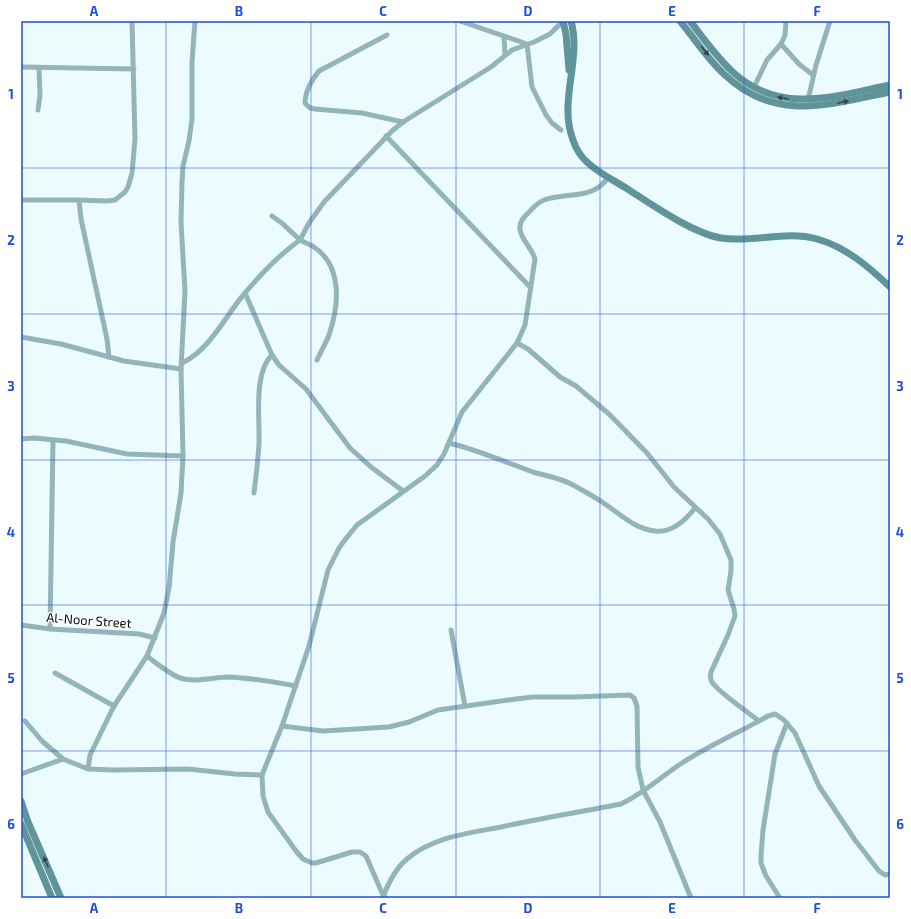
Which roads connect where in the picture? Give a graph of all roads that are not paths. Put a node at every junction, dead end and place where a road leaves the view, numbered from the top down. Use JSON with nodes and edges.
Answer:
{"nodes":[{"id":1,"x":132,"y":21,"type":"edge"},
{"id":2,"x":195,"y":21,"type":"edge"},
{"id":3,"x":460,"y":21,"type":"edge"},
{"id":4,"x":563,"y":21,"type":"edge"},
{"id":5,"x":571,"y":21,"type":"edge"},
{"id":6,"x":578,"y":21,"type":"edge"},
{"id":7,"x":680,"y":21,"type":"edge"},
{"id":8,"x":690,"y":21,"type":"edge"},
{"id":9,"x":786,"y":21,"type":"edge"},
{"id":10,"x":830,"y":21,"type":"edge"},
{"id":11,"x":573,"y":29,"type":"junction"},
{"id":12,"x":386,"y":35,"type":"dead end"},
{"id":13,"x":504,"y":37,"type":"junction"},
{"id":14,"x":527,"y":44,"type":"junction"},
{"id":15,"x":781,"y":44,"type":"junction"},
{"id":16,"x":505,"y":55,"type":"junction"},
{"id":17,"x":21,"y":67,"type":"edge"},
{"id":18,"x":39,"y":68,"type":"junction"},
{"id":19,"x":134,"y":69,"type":"junction"},
{"id":20,"x":813,"y":75,"type":"junction"},
{"id":21,"x":570,"y":79,"type":"junction"},
{"id":22,"x":890,"y":85,"type":"edge"},
{"id":23,"x":754,"y":87,"type":"junction"},
{"id":24,"x":890,"y":92,"type":"edge"},
{"id":25,"x":808,"y":100,"type":"junction"},
{"id":26,"x":38,"y":110,"type":"dead end"},
{"id":27,"x":403,"y":122,"type":"junction"},
{"id":28,"x":561,"y":130,"type":"dead end"},
{"id":29,"x":386,"y":136,"type":"junction"},
{"id":30,"x":608,"y":177,"type":"junction"},
{"id":31,"x":21,"y":200,"type":"edge"},
{"id":32,"x":79,"y":200,"type":"junction"},
{"id":33,"x":272,"y":216,"type":"dead end"},
{"id":34,"x":300,"y":240,"type":"junction"},
{"id":35,"x":890,"y":287,"type":"edge"},
{"id":36,"x":531,"y":288,"type":"junction"},
{"id":37,"x":245,"y":293,"type":"junction"},
{"id":38,"x":21,"y":336,"type":"edge"},
{"id":39,"x":517,"y":343,"type":"junction"},
{"id":40,"x":272,"y":355,"type":"junction"},
{"id":41,"x":109,"y":357,"type":"junction"},
{"id":42,"x":317,"y":360,"type":"dead end"},
{"id":43,"x":181,"y":366,"type":"junction"},
{"id":44,"x":21,"y":439,"type":"edge"},
{"id":45,"x":53,"y":440,"type":"junction"},
{"id":46,"x":449,"y":443,"type":"junction"},
{"id":47,"x":183,"y":456,"type":"junction"},
{"id":48,"x":403,"y":491,"type":"junction"},
{"id":49,"x":254,"y":493,"type":"dead end"},
{"id":50,"x":695,"y":508,"type":"junction"},
{"id":51,"x":21,"y":625,"type":"edge"},
{"id":52,"x":50,"y":629,"type":"junction"},
{"id":53,"x":450,"y":630,"type":"dead end"},
{"id":54,"x":155,"y":638,"type":"junction"},
{"id":55,"x":147,"y":656,"type":"junction"},
{"id":56,"x":54,"y":673,"type":"dead end"},
{"id":57,"x":296,"y":686,"type":"junction"},
{"id":58,"x":114,"y":706,"type":"junction"},
{"id":59,"x":465,"y":706,"type":"junction"},
{"id":60,"x":24,"y":721,"type":"dead end"},
{"id":61,"x":759,"y":721,"type":"junction"},
{"id":62,"x":787,"y":723,"type":"junction"},
{"id":63,"x":282,"y":726,"type":"junction"},
{"id":64,"x":64,"y":759,"type":"junction"},
{"id":65,"x":88,"y":768,"type":"junction"},
{"id":66,"x":21,"y":774,"type":"edge"},
{"id":67,"x":262,"y":775,"type":"junction"},
{"id":68,"x":643,"y":790,"type":"junction"},
{"id":69,"x":21,"y":801,"type":"edge"},
{"id":70,"x":21,"y":824,"type":"edge"},
{"id":71,"x":890,"y":874,"type":"edge"},
{"id":72,"x":384,"y":897,"type":"edge"},
{"id":73,"x":52,"y":898,"type":"edge"},
{"id":74,"x":61,"y":898,"type":"edge"},
{"id":75,"x":691,"y":898,"type":"edge"},
{"id":76,"x":780,"y":898,"type":"edge"}],
"edges":[{"from":1,"to":19,"type":"street"},
{"from":2,"to":43,"type":"street"},
{"from":3,"to":13,"type":"street"},
{"from":4,"to":14,"type":"street"},
{"from":4,"to":21,"type":"main road"},
{"from":5,"to":11,"type":"main road"},
{"from":6,"to":11,"type":"main road"},
{"from":7,"to":24,"type":"main road","one_way":true},
{"from":8,"to":23,"type":"main road"},
{"from":9,"to":15,"type":"street"},
{"from":10,"to":20,"type":"street"},
{"from":11,"to":21,"type":"main road"},
{"from":12,"to":27,"type":"street"},
{"from":13,"to":14,"type":"street"},
{"from":13,"to":16,"type":"street"},
{"from":14,"to":16,"type":"street"},
{"from":14,"to":28,"type":"street"},
{"from":15,"to":20,"type":"street"},
{"from":15,"to":23,"type":"street"},
{"from":16,"to":27,"type":"street"},
{"from":17,"to":18,"type":"street"},
{"from":18,"to":19,"type":"street"},
{"from":18,"to":26,"type":"street"},
{"from":19,"to":32,"type":"street"},
{"from":20,"to":25,"type":"street"},
{"from":21,"to":30,"type":"main road"},
{"from":22,"to":25,"type":"main road"},
{"from":25,"to":23,"type":"main road","one_way":true},
{"from":27,"to":29,"type":"street"},
{"from":29,"to":34,"type":"street"},
{"from":29,"to":36,"type":"street"},
{"from":30,"to":35,"type":"main road"},
{"from":30,"to":36,"type":"street"},
{"from":31,"to":32,"type":"street"},
{"from":32,"to":41,"type":"street"},
{"from":33,"to":34,"type":"street"},
{"from":34,"to":37,"type":"street"},
{"from":34,"to":42,"type":"street"},
{"from":36,"to":39,"type":"street"},
{"from":37,"to":40,"type":"street"},
{"from":37,"to":43,"type":"street"},
{"from":38,"to":41,"type":"street"},
{"from":39,"to":46,"type":"street"},
{"from":39,"to":50,"type":"street"},
{"from":40,"to":48,"type":"street"},
{"from":40,"to":49,"type":"street"},
{"from":41,"to":43,"type":"street"},
{"from":43,"to":47,"type":"street"},
{"from":44,"to":45,"type":"street"},
{"from":45,"to":47,"type":"street"},
{"from":45,"to":52,"type":"street"},
{"from":46,"to":48,"type":"street"},
{"from":46,"to":50,"type":"street"},
{"from":47,"to":54,"type":"street"},
{"from":48,"to":57,"type":"street"},
{"from":50,"to":61,"type":"street"},
{"from":51,"to":52,"type":"street","name":"Al-Noor Street"},
{"from":52,"to":54,"type":"street","name":"Al-Noor Street"},
{"from":53,"to":59,"type":"street"},
{"from":54,"to":55,"type":"street"},
{"from":55,"to":57,"type":"street"},
{"from":55,"to":58,"type":"street"},
{"from":56,"to":58,"type":"street"},
{"from":57,"to":63,"type":"street"},
{"from":58,"to":65,"type":"street"},
{"from":59,"to":63,"type":"street"},
{"from":59,"to":68,"type":"street"},
{"from":60,"to":64,"type":"street"},
{"from":61,"to":62,"type":"street"},
{"from":61,"to":68,"type":"street"},
{"from":62,"to":71,"type":"street"},
{"from":62,"to":76,"type":"street"},
{"from":63,"to":67,"type":"street"},
{"from":64,"to":65,"type":"street"},
{"from":64,"to":66,"type":"street"},
{"from":65,"to":67,"type":"street"},
{"from":67,"to":72,"type":"street"},
{"from":68,"to":72,"type":"street"},
{"from":68,"to":75,"type":"street"},
{"from":74,"to":69,"type":"main road","one_way":true},
{"from":70,"to":73,"type":"main road"}]}
